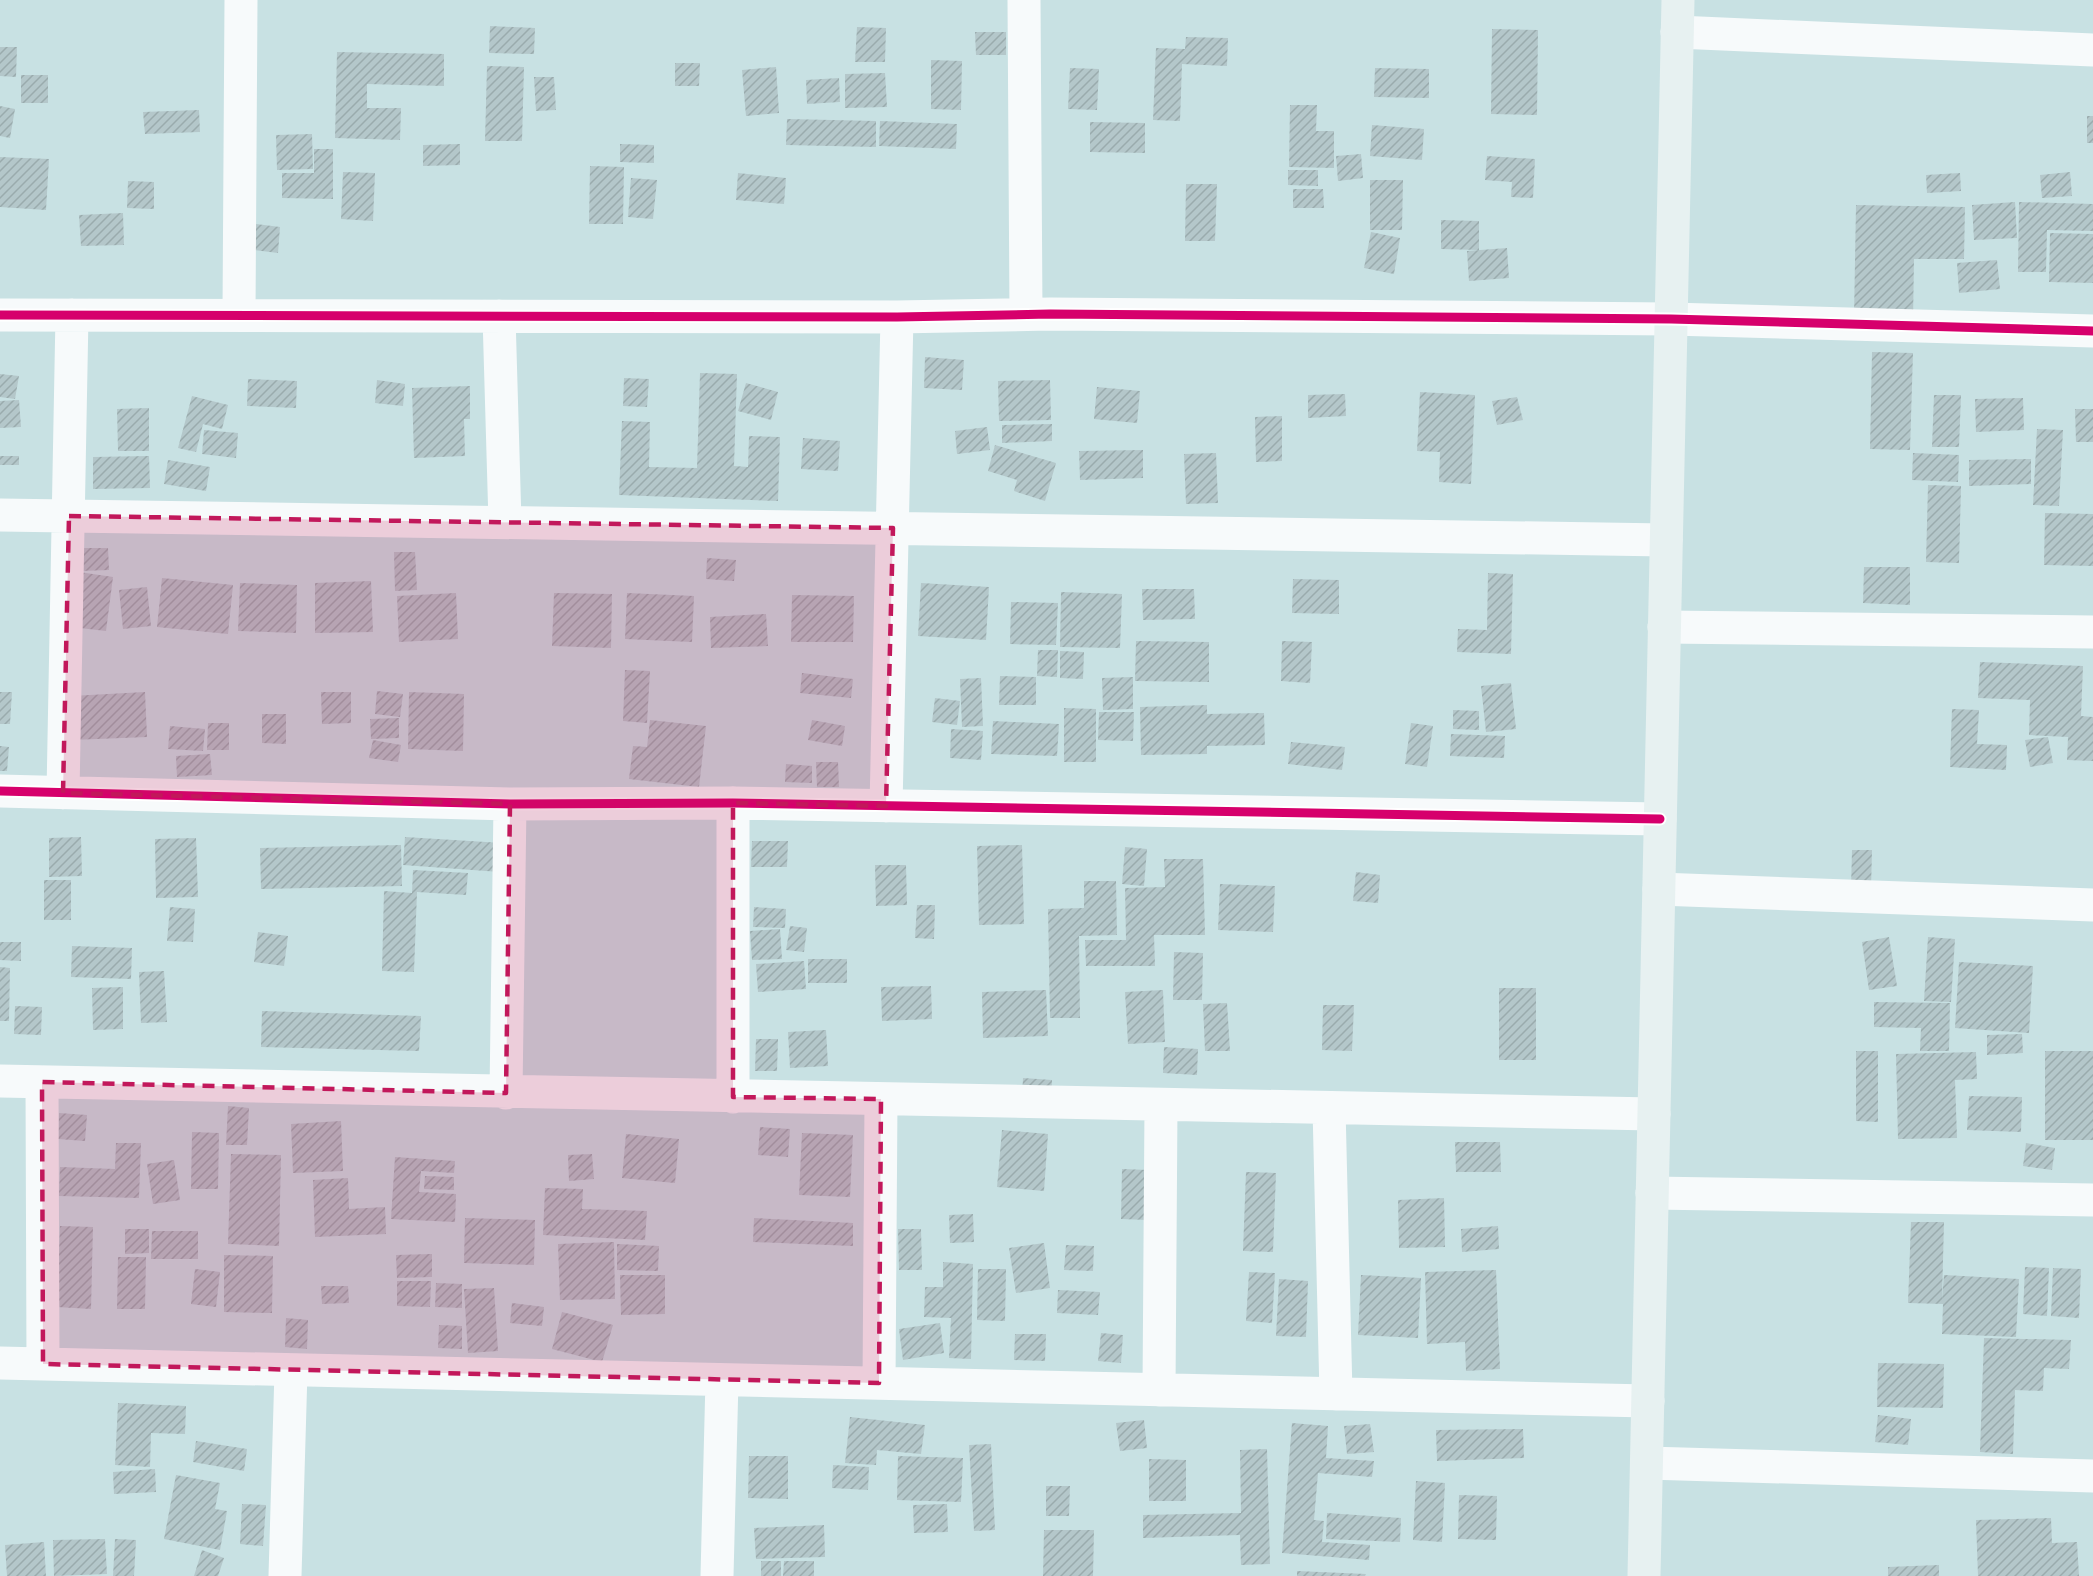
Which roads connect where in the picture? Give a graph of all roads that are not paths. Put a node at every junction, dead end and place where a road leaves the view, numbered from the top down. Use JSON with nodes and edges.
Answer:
{"nodes":[{"id":1,"x":241,"y":0,"type":"edge"},
{"id":2,"x":1024,"y":0,"type":"edge"},
{"id":3,"x":1678,"y":0,"type":"edge"},
{"id":4,"x":1677,"y":32,"type":"junction"},
{"id":5,"x":2093,"y":50,"type":"edge"},
{"id":6,"x":239,"y":314,"type":"junction"},
{"id":7,"x":1026,"y":314,"type":"junction"},
{"id":8,"x":0,"y":315,"type":"edge"},
{"id":9,"x":72,"y":315,"type":"junction"},
{"id":10,"x":499,"y":316,"type":"junction"},
{"id":11,"x":897,"y":317,"type":"junction"},
{"id":12,"x":1671,"y":319,"type":"junction"},
{"id":13,"x":2093,"y":332,"type":"edge"},
{"id":14,"x":0,"y":515,"type":"edge"},
{"id":15,"x":69,"y":516,"type":"junction"},
{"id":16,"x":505,"y":522,"type":"junction"},
{"id":17,"x":893,"y":528,"type":"junction"},
{"id":18,"x":1666,"y":540,"type":"junction"},
{"id":19,"x":1664,"y":627,"type":"junction"},
{"id":20,"x":2093,"y":632,"type":"edge"},
{"id":21,"x":0,"y":791,"type":"edge"},
{"id":22,"x":63,"y":793,"type":"junction"},
{"id":23,"x":733,"y":803,"type":"junction"},
{"id":24,"x":510,"y":804,"type":"junction"},
{"id":25,"x":886,"y":806,"type":"junction"},
{"id":26,"x":1660,"y":819,"type":"junction"},
{"id":27,"x":1659,"y":890,"type":"junction"},
{"id":28,"x":2093,"y":905,"type":"edge"},
{"id":29,"x":0,"y":1081,"type":"edge"},
{"id":30,"x":42,"y":1082,"type":"junction"},
{"id":31,"x":506,"y":1093,"type":"junction"},
{"id":32,"x":733,"y":1097,"type":"junction"},
{"id":33,"x":881,"y":1100,"type":"junction"},
{"id":34,"x":1161,"y":1105,"type":"junction"},
{"id":35,"x":1329,"y":1108,"type":"junction"},
{"id":36,"x":1654,"y":1114,"type":"junction"},
{"id":37,"x":1652,"y":1193,"type":"junction"},
{"id":38,"x":2093,"y":1200,"type":"edge"},
{"id":39,"x":0,"y":1363,"type":"edge"},
{"id":40,"x":44,"y":1364,"type":"junction"},
{"id":41,"x":291,"y":1371,"type":"junction"},
{"id":42,"x":722,"y":1380,"type":"junction"},
{"id":43,"x":879,"y":1383,"type":"junction"},
{"id":44,"x":1159,"y":1390,"type":"junction"},
{"id":45,"x":1336,"y":1394,"type":"junction"},
{"id":46,"x":1648,"y":1401,"type":"junction"},
{"id":47,"x":1647,"y":1463,"type":"junction"},
{"id":48,"x":2093,"y":1476,"type":"edge"},
{"id":49,"x":285,"y":1576,"type":"edge"},
{"id":50,"x":717,"y":1576,"type":"edge"},
{"id":51,"x":1644,"y":1576,"type":"edge"}],
"edges":[{"from":1,"to":6,"type":"street"},
{"from":2,"to":7,"type":"street"},
{"from":3,"to":4,"type":"street"},
{"from":4,"to":5,"type":"street"},
{"from":4,"to":12,"type":"street"},
{"from":6,"to":9,"type":"street"},
{"from":6,"to":10,"type":"street"},
{"from":7,"to":11,"type":"street"},
{"from":7,"to":12,"type":"street"},
{"from":8,"to":9,"type":"street"},
{"from":9,"to":15,"type":"street"},
{"from":10,"to":11,"type":"street"},
{"from":10,"to":16,"type":"street"},
{"from":11,"to":17,"type":"street"},
{"from":12,"to":13,"type":"street"},
{"from":12,"to":18,"type":"street"},
{"from":14,"to":15,"type":"street"},
{"from":15,"to":16,"type":"street"},
{"from":15,"to":22,"type":"street"},
{"from":16,"to":17,"type":"street"},
{"from":17,"to":18,"type":"street"},
{"from":17,"to":25,"type":"street"},
{"from":18,"to":19,"type":"street"},
{"from":19,"to":20,"type":"street"},
{"from":19,"to":26,"type":"street"},
{"from":21,"to":22,"type":"street"},
{"from":22,"to":24,"type":"street"},
{"from":23,"to":24,"type":"street"},
{"from":23,"to":25,"type":"street"},
{"from":23,"to":32,"type":"street"},
{"from":24,"to":31,"type":"street"},
{"from":25,"to":26,"type":"street"},
{"from":26,"to":27,"type":"street"},
{"from":27,"to":28,"type":"street"},
{"from":27,"to":36,"type":"street"},
{"from":29,"to":30,"type":"street"},
{"from":30,"to":31,"type":"street"},
{"from":30,"to":40,"type":"street"},
{"from":31,"to":32,"type":"street"},
{"from":32,"to":33,"type":"street"},
{"from":33,"to":34,"type":"street"},
{"from":33,"to":43,"type":"street"},
{"from":34,"to":35,"type":"street"},
{"from":34,"to":44,"type":"street"},
{"from":35,"to":36,"type":"street"},
{"from":35,"to":45,"type":"street"},
{"from":36,"to":37,"type":"street"},
{"from":37,"to":38,"type":"street"},
{"from":37,"to":46,"type":"street"},
{"from":39,"to":40,"type":"street"},
{"from":40,"to":41,"type":"street"},
{"from":41,"to":42,"type":"street"},
{"from":41,"to":49,"type":"street"},
{"from":42,"to":43,"type":"street"},
{"from":42,"to":50,"type":"street"},
{"from":43,"to":44,"type":"street"},
{"from":44,"to":45,"type":"street"},
{"from":45,"to":46,"type":"street"},
{"from":46,"to":47,"type":"street"},
{"from":47,"to":48,"type":"street"},
{"from":47,"to":51,"type":"street"}]}
